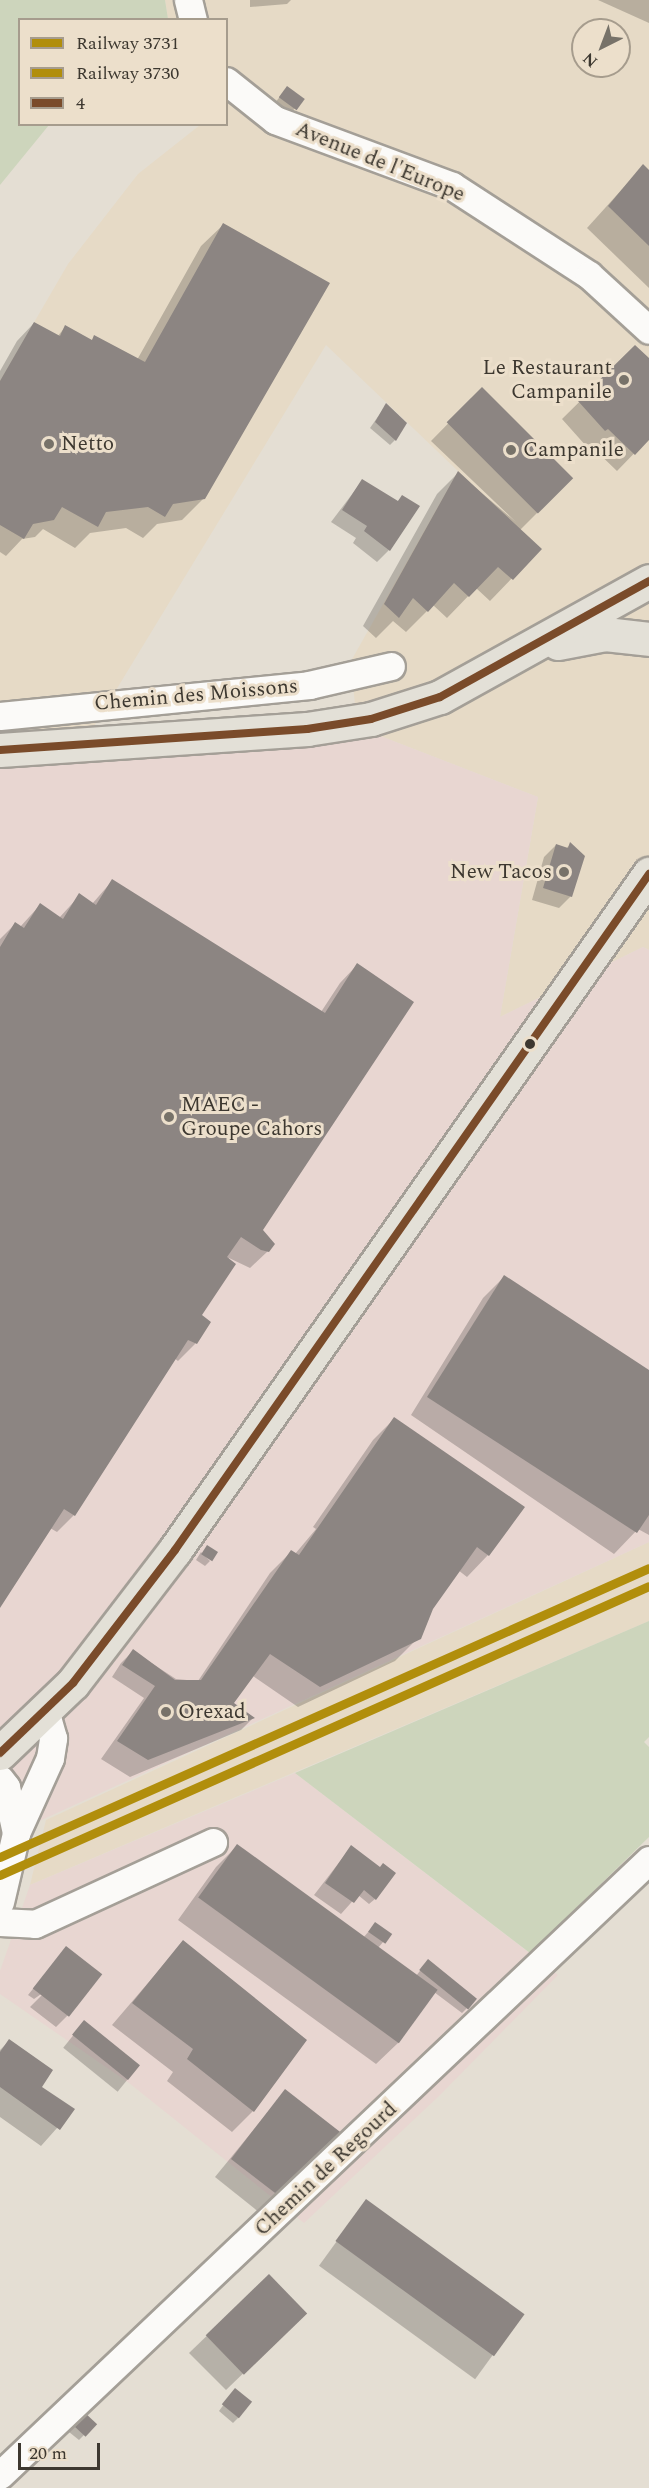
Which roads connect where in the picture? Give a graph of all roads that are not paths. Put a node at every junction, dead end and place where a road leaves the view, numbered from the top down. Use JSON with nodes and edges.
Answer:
{"nodes":[{"id":1,"x":188,"y":0,"type":"edge"},
{"id":2,"x":193,"y":18,"type":"edge"},
{"id":3,"x":228,"y":83,"type":"edge"},
{"id":4,"x":649,"y":330,"type":"edge"},
{"id":5,"x":649,"y":581,"type":"edge"},
{"id":6,"x":649,"y":639,"type":"edge"},
{"id":7,"x":530,"y":649,"type":"junction"},
{"id":8,"x":391,"y":666,"type":"dead end"},
{"id":9,"x":0,"y":716,"type":"edge"},
{"id":10,"x":0,"y":750,"type":"edge"},
{"id":11,"x":648,"y":877,"type":"edge"},
{"id":12,"x":46,"y":1713,"type":"junction"},
{"id":13,"x":0,"y":1753,"type":"edge"},
{"id":14,"x":0,"y":1779,"type":"edge"},
{"id":15,"x":16,"y":1833,"type":"junction"},
{"id":16,"x":213,"y":1842,"type":"dead end"},
{"id":17,"x":649,"y":1860,"type":"edge"},
{"id":18,"x":0,"y":1902,"type":"edge"},
{"id":19,"x":0,"y":1922,"type":"edge"},
{"id":20,"x":0,"y":2475,"type":"edge"}],
"edges":[{"from":1,"to":2,"type":"street"},
{"from":3,"to":4,"type":"street","name":"Avenue de l'Europe"},
{"from":5,"to":7,"type":"main road"},
{"from":6,"to":7,"type":"main road"},
{"from":7,"to":10,"type":"main road"},
{"from":8,"to":9,"type":"street","name":"Chemin des Moissons"},
{"from":11,"to":12,"type":"main road"},
{"from":12,"to":13,"type":"main road"},
{"from":12,"to":15,"type":"street"},
{"from":14,"to":15,"type":"street"},
{"from":15,"to":18,"type":"street"},
{"from":16,"to":19,"type":"street"},
{"from":17,"to":20,"type":"street","name":"Chemin de Regourd"}]}
